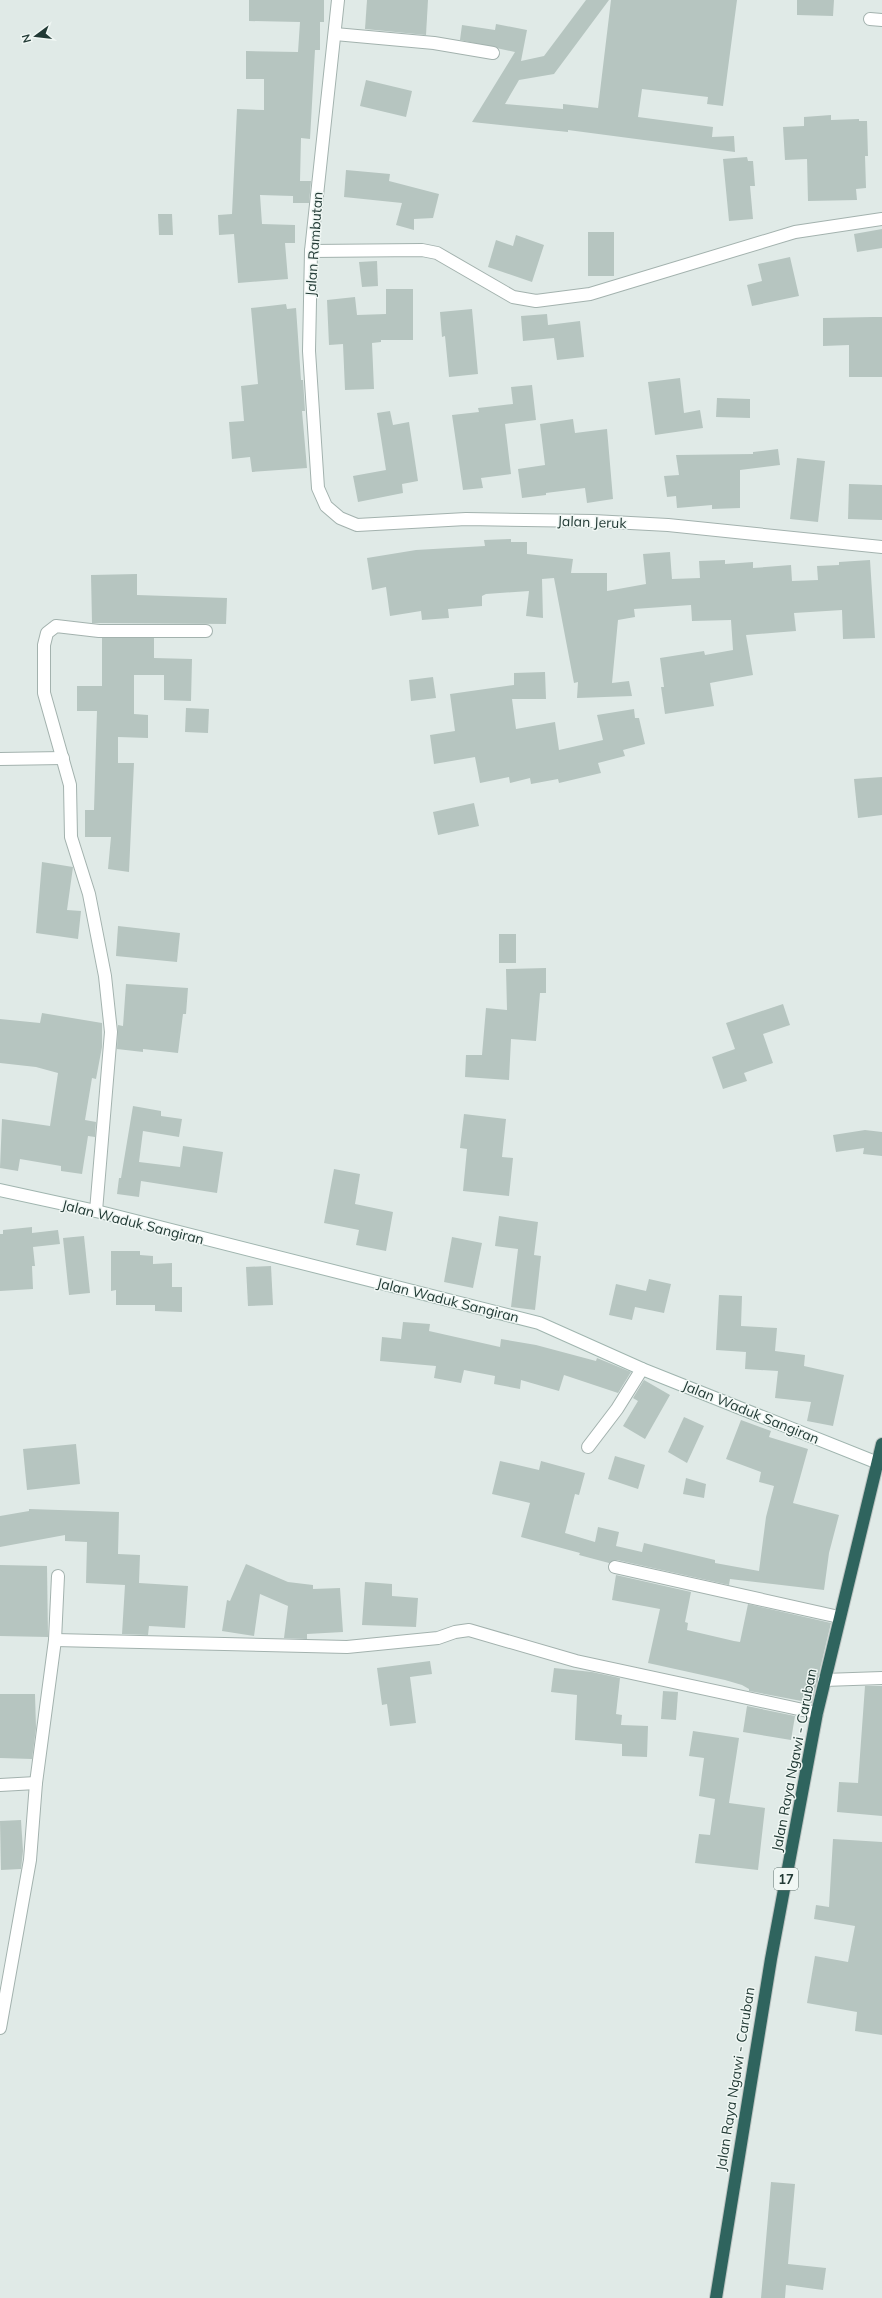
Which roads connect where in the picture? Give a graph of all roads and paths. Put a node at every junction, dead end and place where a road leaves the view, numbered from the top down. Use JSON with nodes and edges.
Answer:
{"nodes":[{"id":1,"x":338,"y":0,"type":"edge"},
{"id":2,"x":335,"y":34,"type":"junction"},
{"id":3,"x":493,"y":53,"type":"dead end"},
{"id":4,"x":882,"y":219,"type":"edge"},
{"id":5,"x":311,"y":251,"type":"junction"},
{"id":6,"x":318,"y":488,"type":"joint"},
{"id":7,"x":882,"y":547,"type":"edge"},
{"id":8,"x":206,"y":631,"type":"dead end"},
{"id":9,"x":63,"y":758,"type":"junction"},
{"id":10,"x":0,"y":759,"type":"edge"},
{"id":11,"x":0,"y":1190,"type":"edge"},
{"id":12,"x":96,"y":1211,"type":"junction"},
{"id":13,"x":642,"y":1369,"type":"junction"},
{"id":14,"x":882,"y":1444,"type":"edge"},
{"id":15,"x":588,"y":1447,"type":"dead end"},
{"id":16,"x":878,"y":1464,"type":"junction"},
{"id":17,"x":615,"y":1567,"type":"dead end"},
{"id":18,"x":58,"y":1576,"type":"dead end"},
{"id":19,"x":839,"y":1617,"type":"junction"},
{"id":20,"x":55,"y":1640,"type":"junction"},
{"id":21,"x":882,"y":1678,"type":"edge"},
{"id":22,"x":824,"y":1680,"type":"junction"},
{"id":23,"x":817,"y":1713,"type":"junction"},
{"id":24,"x":36,"y":1783,"type":"junction"},
{"id":25,"x":0,"y":1785,"type":"edge"},
{"id":26,"x":0,"y":2028,"type":"edge"},
{"id":27,"x":716,"y":2298,"type":"edge"}],
"edges":[{"from":1,"to":2,"type":"street","name":"Jalan Rambutan"},
{"from":2,"to":3,"type":"street"},
{"from":2,"to":5,"type":"street","name":"Jalan Rambutan"},
{"from":4,"to":5,"type":"street"},
{"from":5,"to":6,"type":"street","name":"Jalan Rambutan"},
{"from":6,"to":7,"type":"street","name":"Jalan Jeruk"},
{"from":8,"to":9,"type":"street"},
{"from":9,"to":10,"type":"street"},
{"from":9,"to":12,"type":"street"},
{"from":11,"to":12,"type":"street","name":"Jalan Waduk Sangiran"},
{"from":12,"to":13,"type":"street","name":"Jalan Waduk Sangiran"},
{"from":13,"to":15,"type":"street"},
{"from":13,"to":16,"type":"street","name":"Jalan Waduk Sangiran"},
{"from":14,"to":16,"type":"highway","name":"Jalan Raya Ngawi - Caruban","number":"17"},
{"from":16,"to":19,"type":"highway","name":"Jalan Raya Ngawi - Caruban","number":"17"},
{"from":17,"to":19,"type":"street"},
{"from":18,"to":20,"type":"street"},
{"from":19,"to":22,"type":"highway","name":"Jalan Raya Ngawi - Caruban","number":"17"},
{"from":20,"to":23,"type":"street"},
{"from":20,"to":24,"type":"street"},
{"from":21,"to":22,"type":"street"},
{"from":22,"to":23,"type":"highway","name":"Jalan Raya Ngawi - Caruban","number":"17"},
{"from":23,"to":27,"type":"highway","name":"Jalan Raya Ngawi - Caruban","number":"17"},
{"from":24,"to":25,"type":"street"},
{"from":24,"to":26,"type":"street"}]}
